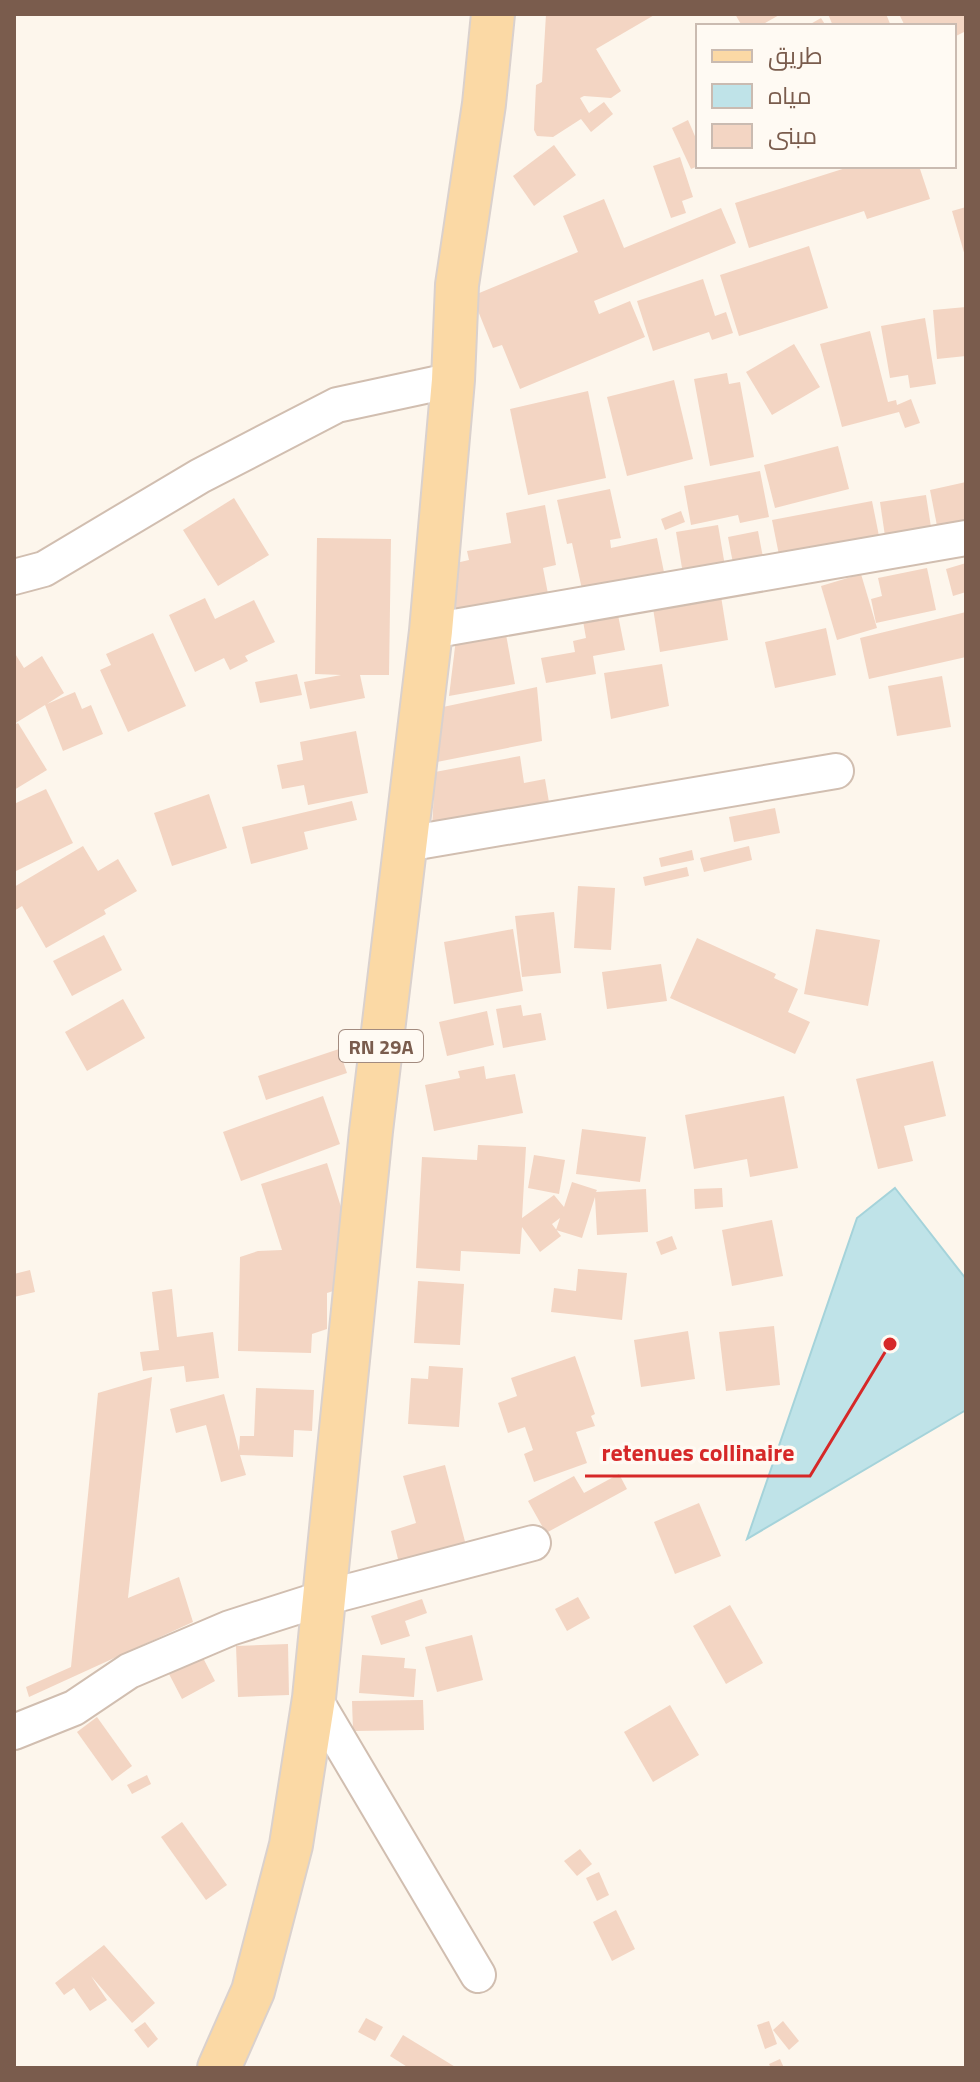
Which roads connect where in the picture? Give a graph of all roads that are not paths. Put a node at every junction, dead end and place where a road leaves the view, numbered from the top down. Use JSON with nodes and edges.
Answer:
{"nodes":[{"id":1,"x":493,"y":14,"type":"edge"},
{"id":2,"x":453,"y":380,"type":"junction"},
{"id":3,"x":966,"y":538,"type":"edge"},
{"id":4,"x":14,"y":577,"type":"edge"},
{"id":5,"x":431,"y":631,"type":"junction"},
{"id":6,"x":836,"y":771,"type":"dead end"},
{"id":7,"x":406,"y":844,"type":"junction"},
{"id":8,"x":533,"y":1543,"type":"dead end"},
{"id":9,"x":324,"y":1598,"type":"junction"},
{"id":10,"x":314,"y":1698,"type":"junction"},
{"id":11,"x":15,"y":1731,"type":"edge"},
{"id":12,"x":478,"y":1975,"type":"dead end"},
{"id":13,"x":219,"y":2068,"type":"edge"}],
"edges":[{"from":1,"to":2,"type":"main road","number":"RN 29A"},
{"from":2,"to":4,"type":"street"},
{"from":2,"to":5,"type":"main road","number":"RN 29A"},
{"from":3,"to":5,"type":"street"},
{"from":5,"to":7,"type":"main road","number":"RN 29A"},
{"from":6,"to":7,"type":"street"},
{"from":7,"to":9,"type":"main road","number":"RN 29A"},
{"from":8,"to":9,"type":"street"},
{"from":9,"to":10,"type":"main road","number":"RN 29A"},
{"from":9,"to":11,"type":"street"},
{"from":10,"to":12,"type":"street"},
{"from":10,"to":13,"type":"main road","number":"RN 29A"}]}
